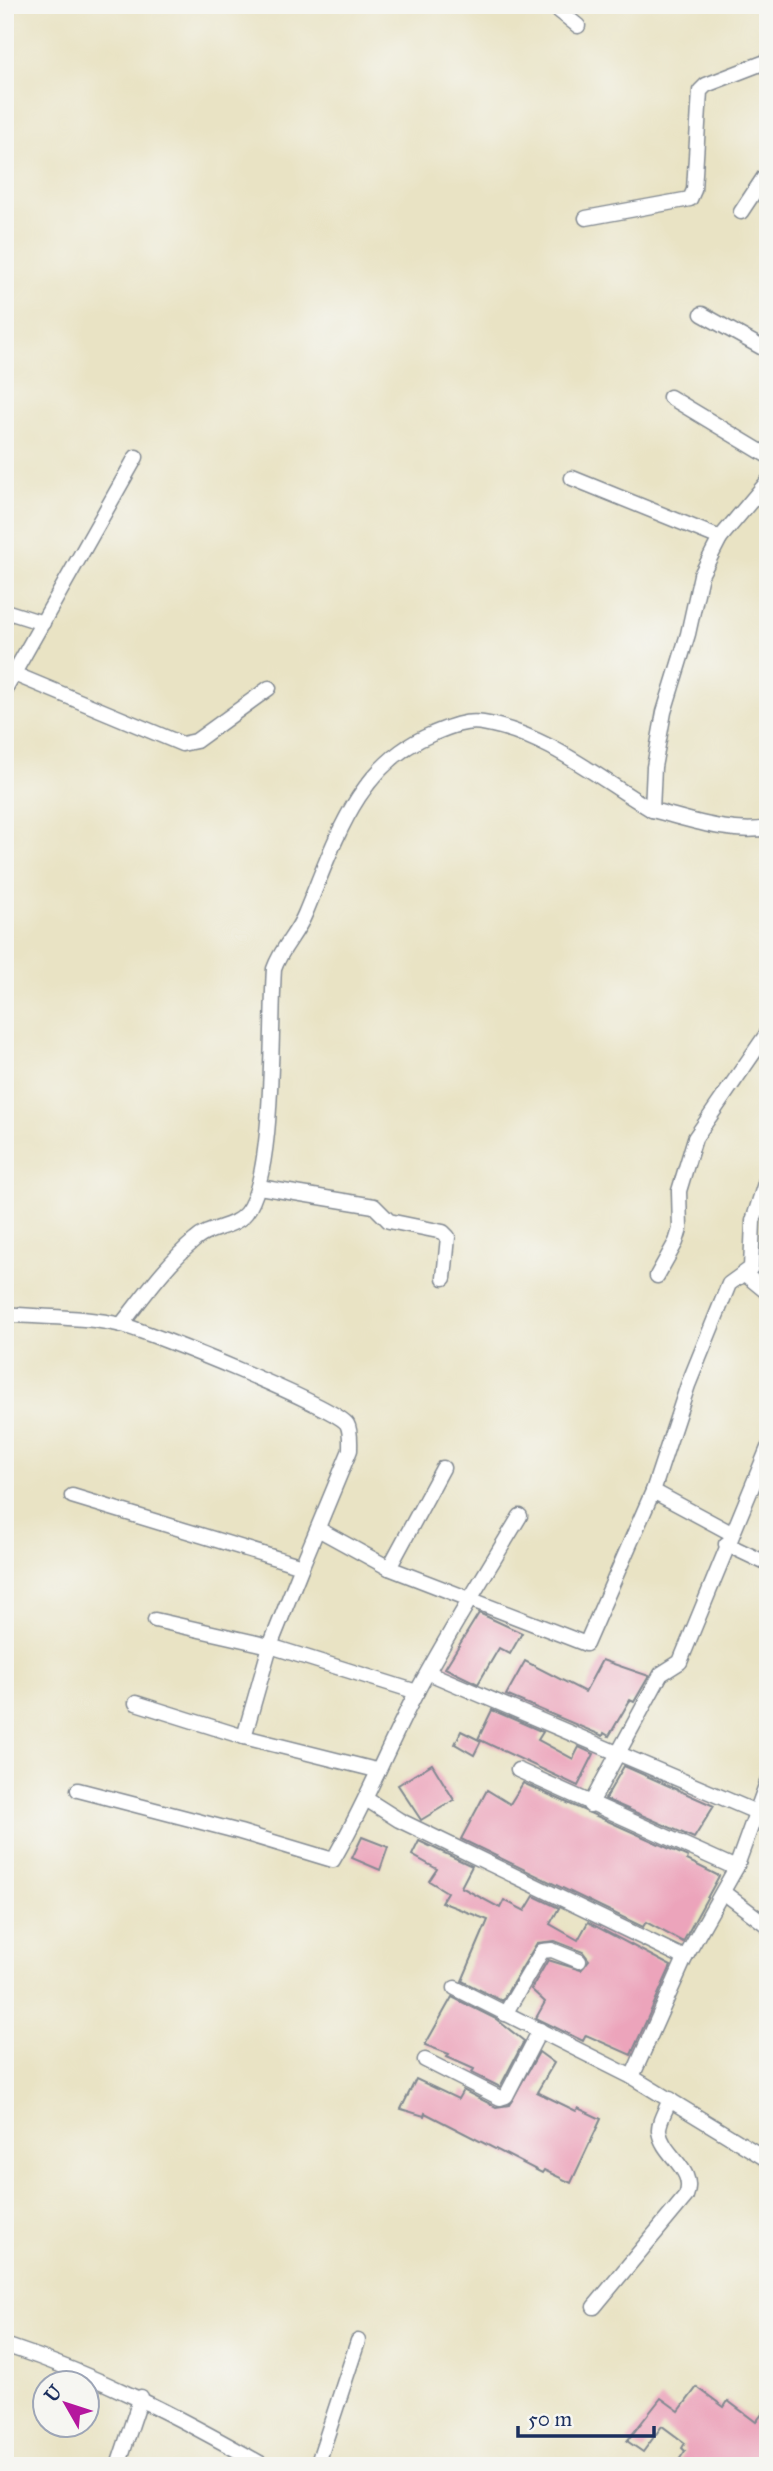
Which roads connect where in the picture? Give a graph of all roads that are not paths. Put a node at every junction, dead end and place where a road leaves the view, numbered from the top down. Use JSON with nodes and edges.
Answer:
{"nodes":[{"id":1,"x":552,"y":5,"type":"edge"},
{"id":2,"x":578,"y":26,"type":"dead end"},
{"id":3,"x":768,"y":61,"type":"edge"},
{"id":4,"x":768,"y":171,"type":"edge"},
{"id":5,"x":741,"y":212,"type":"dead end"},
{"id":6,"x":586,"y":218,"type":"dead end"},
{"id":7,"x":702,"y":314,"type":"dead end"},
{"id":8,"x":768,"y":351,"type":"edge"},
{"id":9,"x":670,"y":397,"type":"dead end"},
{"id":10,"x":768,"y":456,"type":"edge"},
{"id":11,"x":136,"y":457,"type":"dead end"},
{"id":12,"x":572,"y":478,"type":"dead end"},
{"id":13,"x":768,"y":481,"type":"edge"},
{"id":14,"x":720,"y":538,"type":"junction"},
{"id":15,"x":5,"y":611,"type":"edge"},
{"id":16,"x":43,"y":623,"type":"junction"},
{"id":17,"x":14,"y":674,"type":"junction"},
{"id":18,"x":269,"y":688,"type":"dead end"},
{"id":19,"x":5,"y":689,"type":"edge"},
{"id":20,"x":652,"y":810,"type":"junction"},
{"id":21,"x":768,"y":828,"type":"edge"},
{"id":22,"x":768,"y":1032,"type":"edge"},
{"id":23,"x":768,"y":1174,"type":"edge"},
{"id":24,"x":259,"y":1187,"type":"junction"},
{"id":25,"x":746,"y":1275,"type":"junction"},
{"id":26,"x":657,"y":1276,"type":"dead end"},
{"id":27,"x":444,"y":1278,"type":"dead end"},
{"id":28,"x":768,"y":1293,"type":"edge"},
{"id":29,"x":5,"y":1314,"type":"edge"},
{"id":30,"x":121,"y":1325,"type":"junction"},
{"id":31,"x":768,"y":1448,"type":"edge"},
{"id":32,"x":443,"y":1468,"type":"dead end"},
{"id":33,"x":653,"y":1491,"type":"junction"},
{"id":34,"x":72,"y":1496,"type":"dead end"},
{"id":35,"x":520,"y":1516,"type":"dead end"},
{"id":36,"x":318,"y":1529,"type":"junction"},
{"id":37,"x":729,"y":1539,"type":"junction"},
{"id":38,"x":768,"y":1564,"type":"edge"},
{"id":39,"x":302,"y":1566,"type":"junction"},
{"id":40,"x":389,"y":1568,"type":"junction"},
{"id":41,"x":470,"y":1600,"type":"junction"},
{"id":42,"x":155,"y":1620,"type":"dead end"},
{"id":43,"x":270,"y":1646,"type":"junction"},
{"id":44,"x":429,"y":1673,"type":"junction"},
{"id":45,"x":416,"y":1692,"type":"junction"},
{"id":46,"x":136,"y":1703,"type":"dead end"},
{"id":47,"x":244,"y":1737,"type":"junction"},
{"id":48,"x":621,"y":1752,"type":"junction"},
{"id":49,"x":376,"y":1770,"type":"junction"},
{"id":50,"x":517,"y":1770,"type":"dead end"},
{"id":51,"x":768,"y":1780,"type":"edge"},
{"id":52,"x":78,"y":1790,"type":"dead end"},
{"id":53,"x":366,"y":1799,"type":"junction"},
{"id":54,"x":590,"y":1805,"type":"junction"},
{"id":55,"x":756,"y":1812,"type":"junction"},
{"id":56,"x":736,"y":1868,"type":"junction"},
{"id":57,"x":723,"y":1892,"type":"junction"},
{"id":58,"x":768,"y":1926,"type":"edge"},
{"id":59,"x":685,"y":1958,"type":"junction"},
{"id":60,"x":579,"y":1961,"type":"dead end"},
{"id":61,"x":455,"y":1988,"type":"dead end"},
{"id":62,"x":505,"y":2014,"type":"junction"},
{"id":63,"x":540,"y":2031,"type":"junction"},
{"id":64,"x":425,"y":2060,"type":"dead end"},
{"id":65,"x":632,"y":2077,"type":"junction"},
{"id":66,"x":670,"y":2099,"type":"junction"},
{"id":67,"x":768,"y":2161,"type":"edge"},
{"id":68,"x":594,"y":2307,"type":"dead end"},
{"id":69,"x":358,"y":2341,"type":"dead end"},
{"id":70,"x":5,"y":2345,"type":"edge"},
{"id":71,"x":141,"y":2397,"type":"junction"},
{"id":72,"x":118,"y":2466,"type":"edge"},
{"id":73,"x":265,"y":2466,"type":"edge"},
{"id":74,"x":317,"y":2466,"type":"edge"}],
"edges":[{"from":1,"to":2,"type":"street"},
{"from":3,"to":6,"type":"street"},
{"from":4,"to":5,"type":"street"},
{"from":7,"to":8,"type":"street"},
{"from":9,"to":10,"type":"street"},
{"from":11,"to":16,"type":"street"},
{"from":12,"to":14,"type":"street"},
{"from":13,"to":14,"type":"street"},
{"from":14,"to":20,"type":"street"},
{"from":15,"to":16,"type":"street"},
{"from":16,"to":17,"type":"street"},
{"from":17,"to":18,"type":"street"},
{"from":17,"to":19,"type":"street"},
{"from":20,"to":21,"type":"street"},
{"from":20,"to":24,"type":"street"},
{"from":22,"to":26,"type":"street"},
{"from":23,"to":25,"type":"street"},
{"from":24,"to":27,"type":"street"},
{"from":24,"to":30,"type":"street"},
{"from":25,"to":28,"type":"street"},
{"from":25,"to":33,"type":"street"},
{"from":29,"to":30,"type":"street"},
{"from":30,"to":36,"type":"street"},
{"from":31,"to":37,"type":"street"},
{"from":32,"to":40,"type":"street"},
{"from":33,"to":37,"type":"street"},
{"from":33,"to":41,"type":"street"},
{"from":34,"to":39,"type":"street"},
{"from":35,"to":41,"type":"street"},
{"from":36,"to":39,"type":"street"},
{"from":36,"to":40,"type":"street"},
{"from":37,"to":38,"type":"street"},
{"from":37,"to":48,"type":"street"},
{"from":39,"to":43,"type":"street"},
{"from":40,"to":41,"type":"street"},
{"from":41,"to":44,"type":"street"},
{"from":42,"to":43,"type":"street"},
{"from":43,"to":45,"type":"street"},
{"from":43,"to":47,"type":"street"},
{"from":44,"to":45,"type":"street"},
{"from":44,"to":48,"type":"street"},
{"from":45,"to":49,"type":"street"},
{"from":46,"to":47,"type":"street"},
{"from":47,"to":49,"type":"street"},
{"from":48,"to":54,"type":"street"},
{"from":48,"to":55,"type":"street"},
{"from":49,"to":53,"type":"street"},
{"from":50,"to":54,"type":"street"},
{"from":51,"to":55,"type":"street"},
{"from":52,"to":53,"type":"street"},
{"from":53,"to":59,"type":"street"},
{"from":54,"to":56,"type":"street"},
{"from":55,"to":56,"type":"street"},
{"from":56,"to":57,"type":"street"},
{"from":57,"to":58,"type":"street"},
{"from":57,"to":59,"type":"street"},
{"from":59,"to":65,"type":"street"},
{"from":60,"to":62,"type":"street"},
{"from":61,"to":62,"type":"street"},
{"from":62,"to":63,"type":"street"},
{"from":63,"to":64,"type":"street"},
{"from":63,"to":65,"type":"street"},
{"from":65,"to":66,"type":"street"},
{"from":66,"to":67,"type":"street"},
{"from":66,"to":68,"type":"street"},
{"from":69,"to":74,"type":"street"},
{"from":70,"to":71,"type":"street"},
{"from":71,"to":72,"type":"street"},
{"from":71,"to":73,"type":"street"}]}
